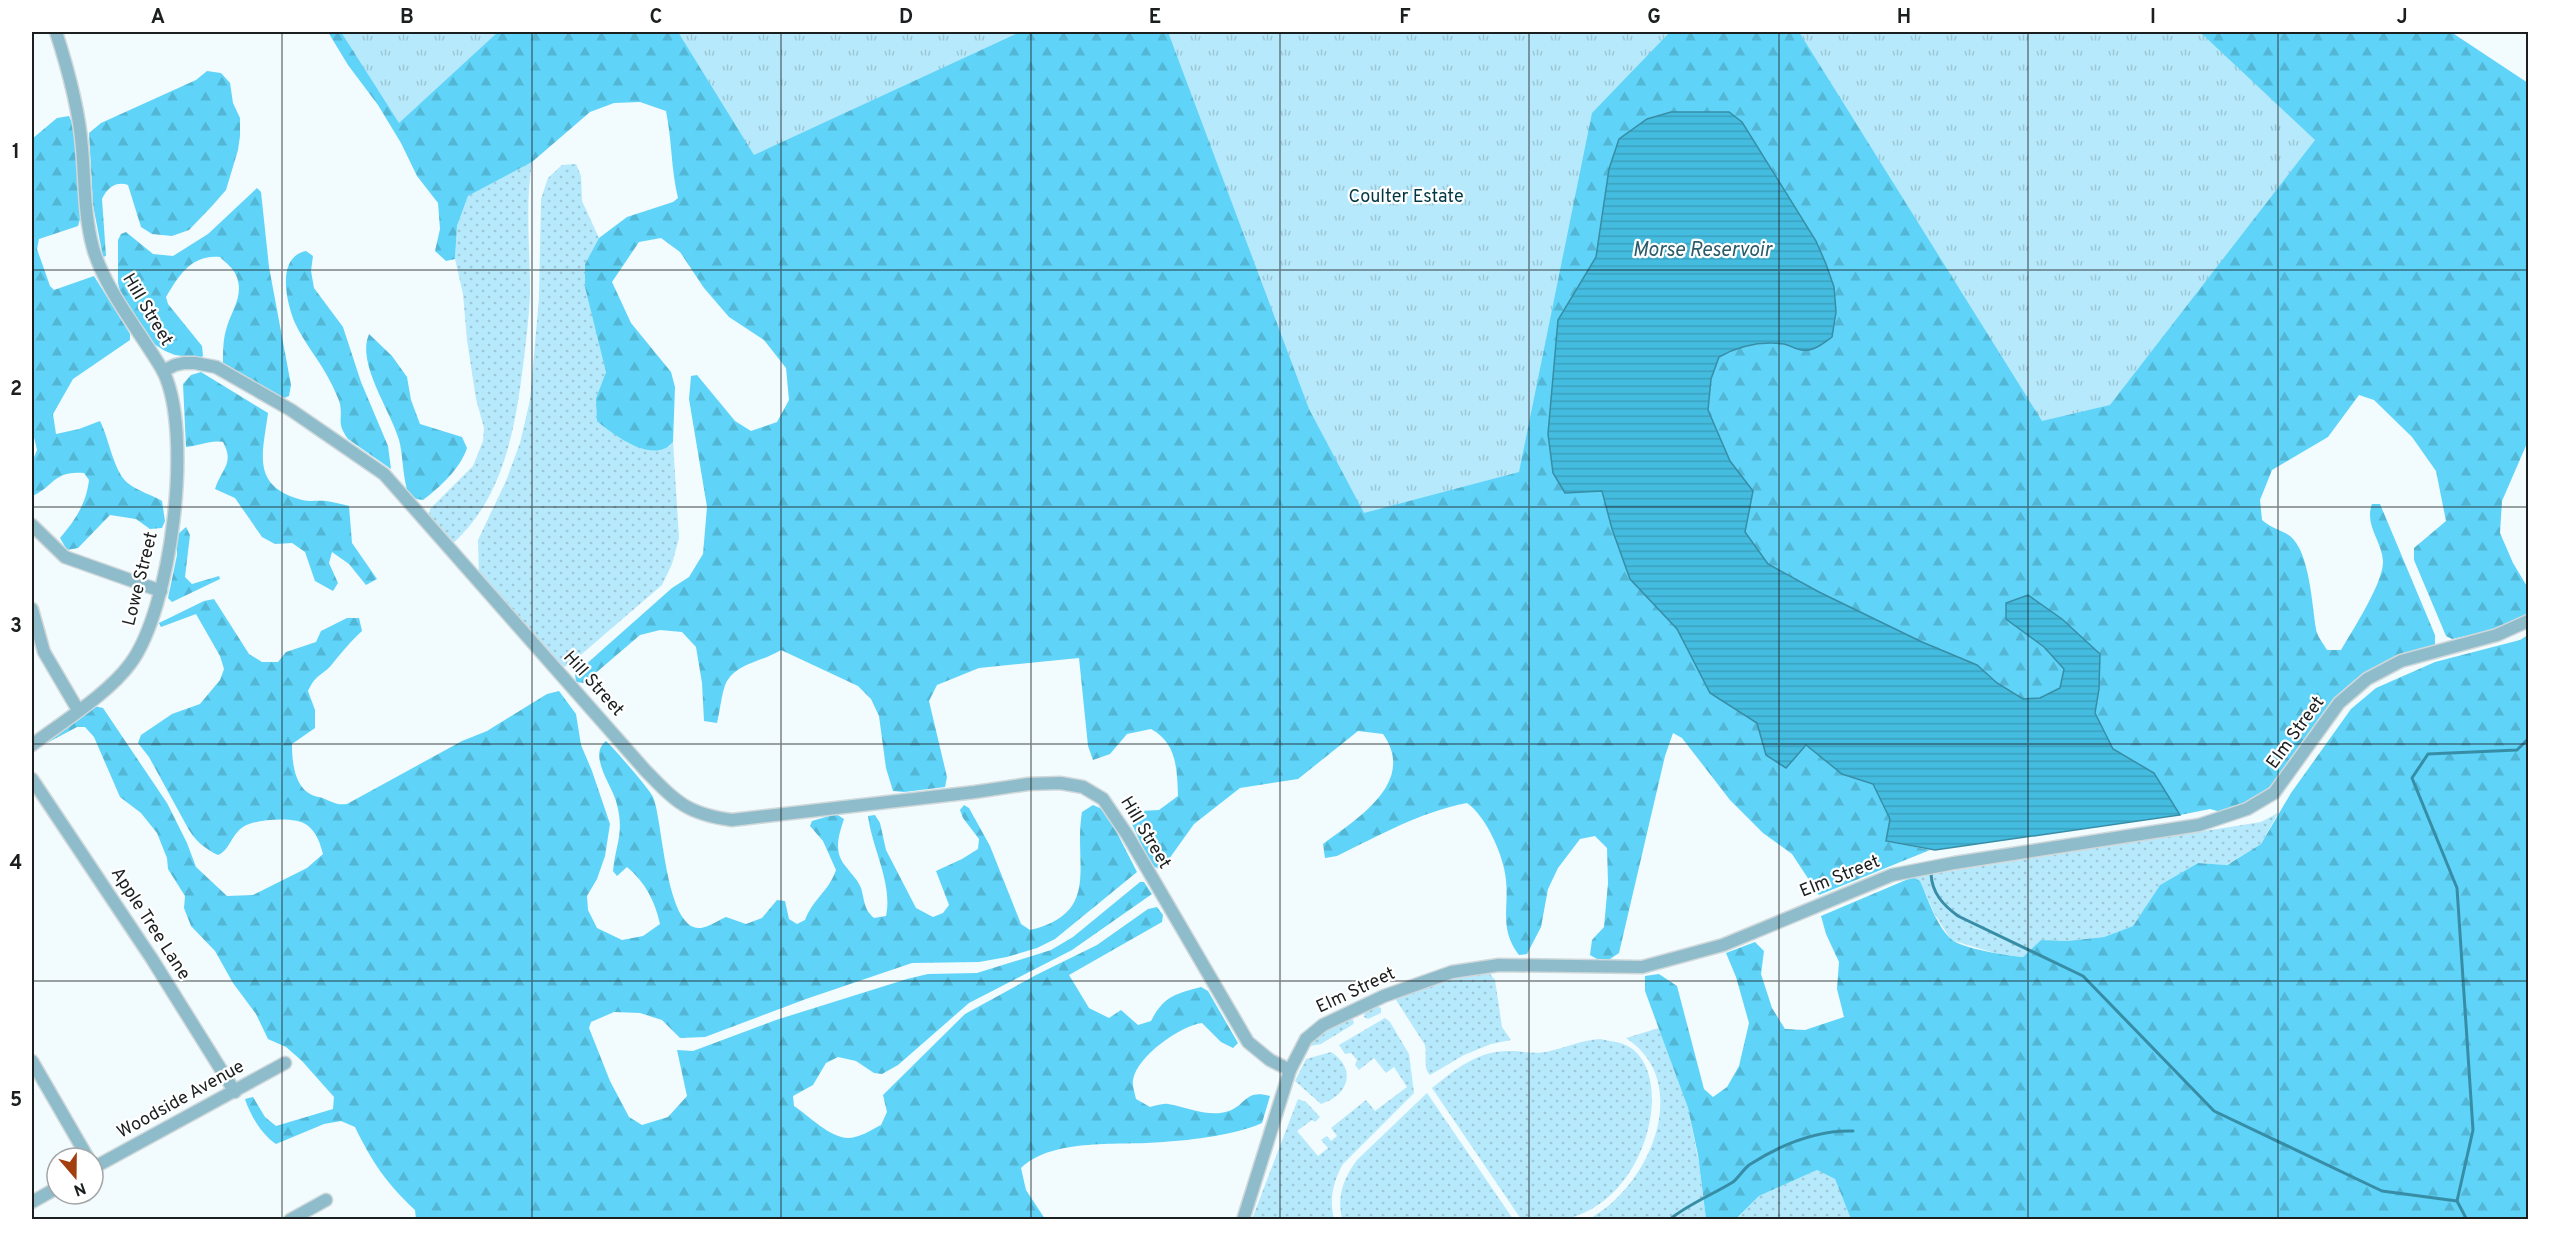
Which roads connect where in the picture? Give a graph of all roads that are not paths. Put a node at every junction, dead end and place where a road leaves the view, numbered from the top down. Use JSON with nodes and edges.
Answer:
{"nodes":[{"id":1,"x":56,"y":32,"type":"edge"},
{"id":2,"x":163,"y":371,"type":"junction"},
{"id":3,"x":32,"y":525,"type":"edge"},
{"id":4,"x":161,"y":591,"type":"junction"},
{"id":5,"x":32,"y":609,"type":"edge"},
{"id":6,"x":2529,"y":621,"type":"edge"},
{"id":7,"x":78,"y":710,"type":"junction"},
{"id":8,"x":32,"y":746,"type":"edge"},
{"id":9,"x":32,"y":779,"type":"edge"},
{"id":10,"x":32,"y":1062,"type":"edge"},
{"id":11,"x":285,"y":1063,"type":"dead end"},
{"id":12,"x":1290,"y":1070,"type":"junction"},
{"id":13,"x":235,"y":1092,"type":"junction"},
{"id":14,"x":81,"y":1146,"type":"edge"},
{"id":15,"x":105,"y":1161,"type":"edge"},
{"id":16,"x":326,"y":1200,"type":"dead end"},
{"id":17,"x":290,"y":1220,"type":"edge"},
{"id":18,"x":1243,"y":1220,"type":"edge"}],
"edges":[{"from":1,"to":2,"type":"street","name":"Hill Street"},
{"from":2,"to":4,"type":"street","name":"Lowe Street"},
{"from":2,"to":12,"type":"street","name":"Hill Street"},
{"from":3,"to":4,"type":"street"},
{"from":4,"to":7,"type":"street","name":"Lowe Street"},
{"from":5,"to":7,"type":"street"},
{"from":6,"to":12,"type":"street","name":"Elm Street"},
{"from":7,"to":8,"type":"street","name":"Lowe Street"},
{"from":9,"to":13,"type":"street","name":"Apple Tree Lane"},
{"from":10,"to":14,"type":"street"},
{"from":11,"to":13,"type":"street","name":"Woodside Avenue"},
{"from":12,"to":18,"type":"street","name":"Elm Street"},
{"from":13,"to":15,"type":"street","name":"Woodside Avenue"},
{"from":16,"to":17,"type":"street"}]}
